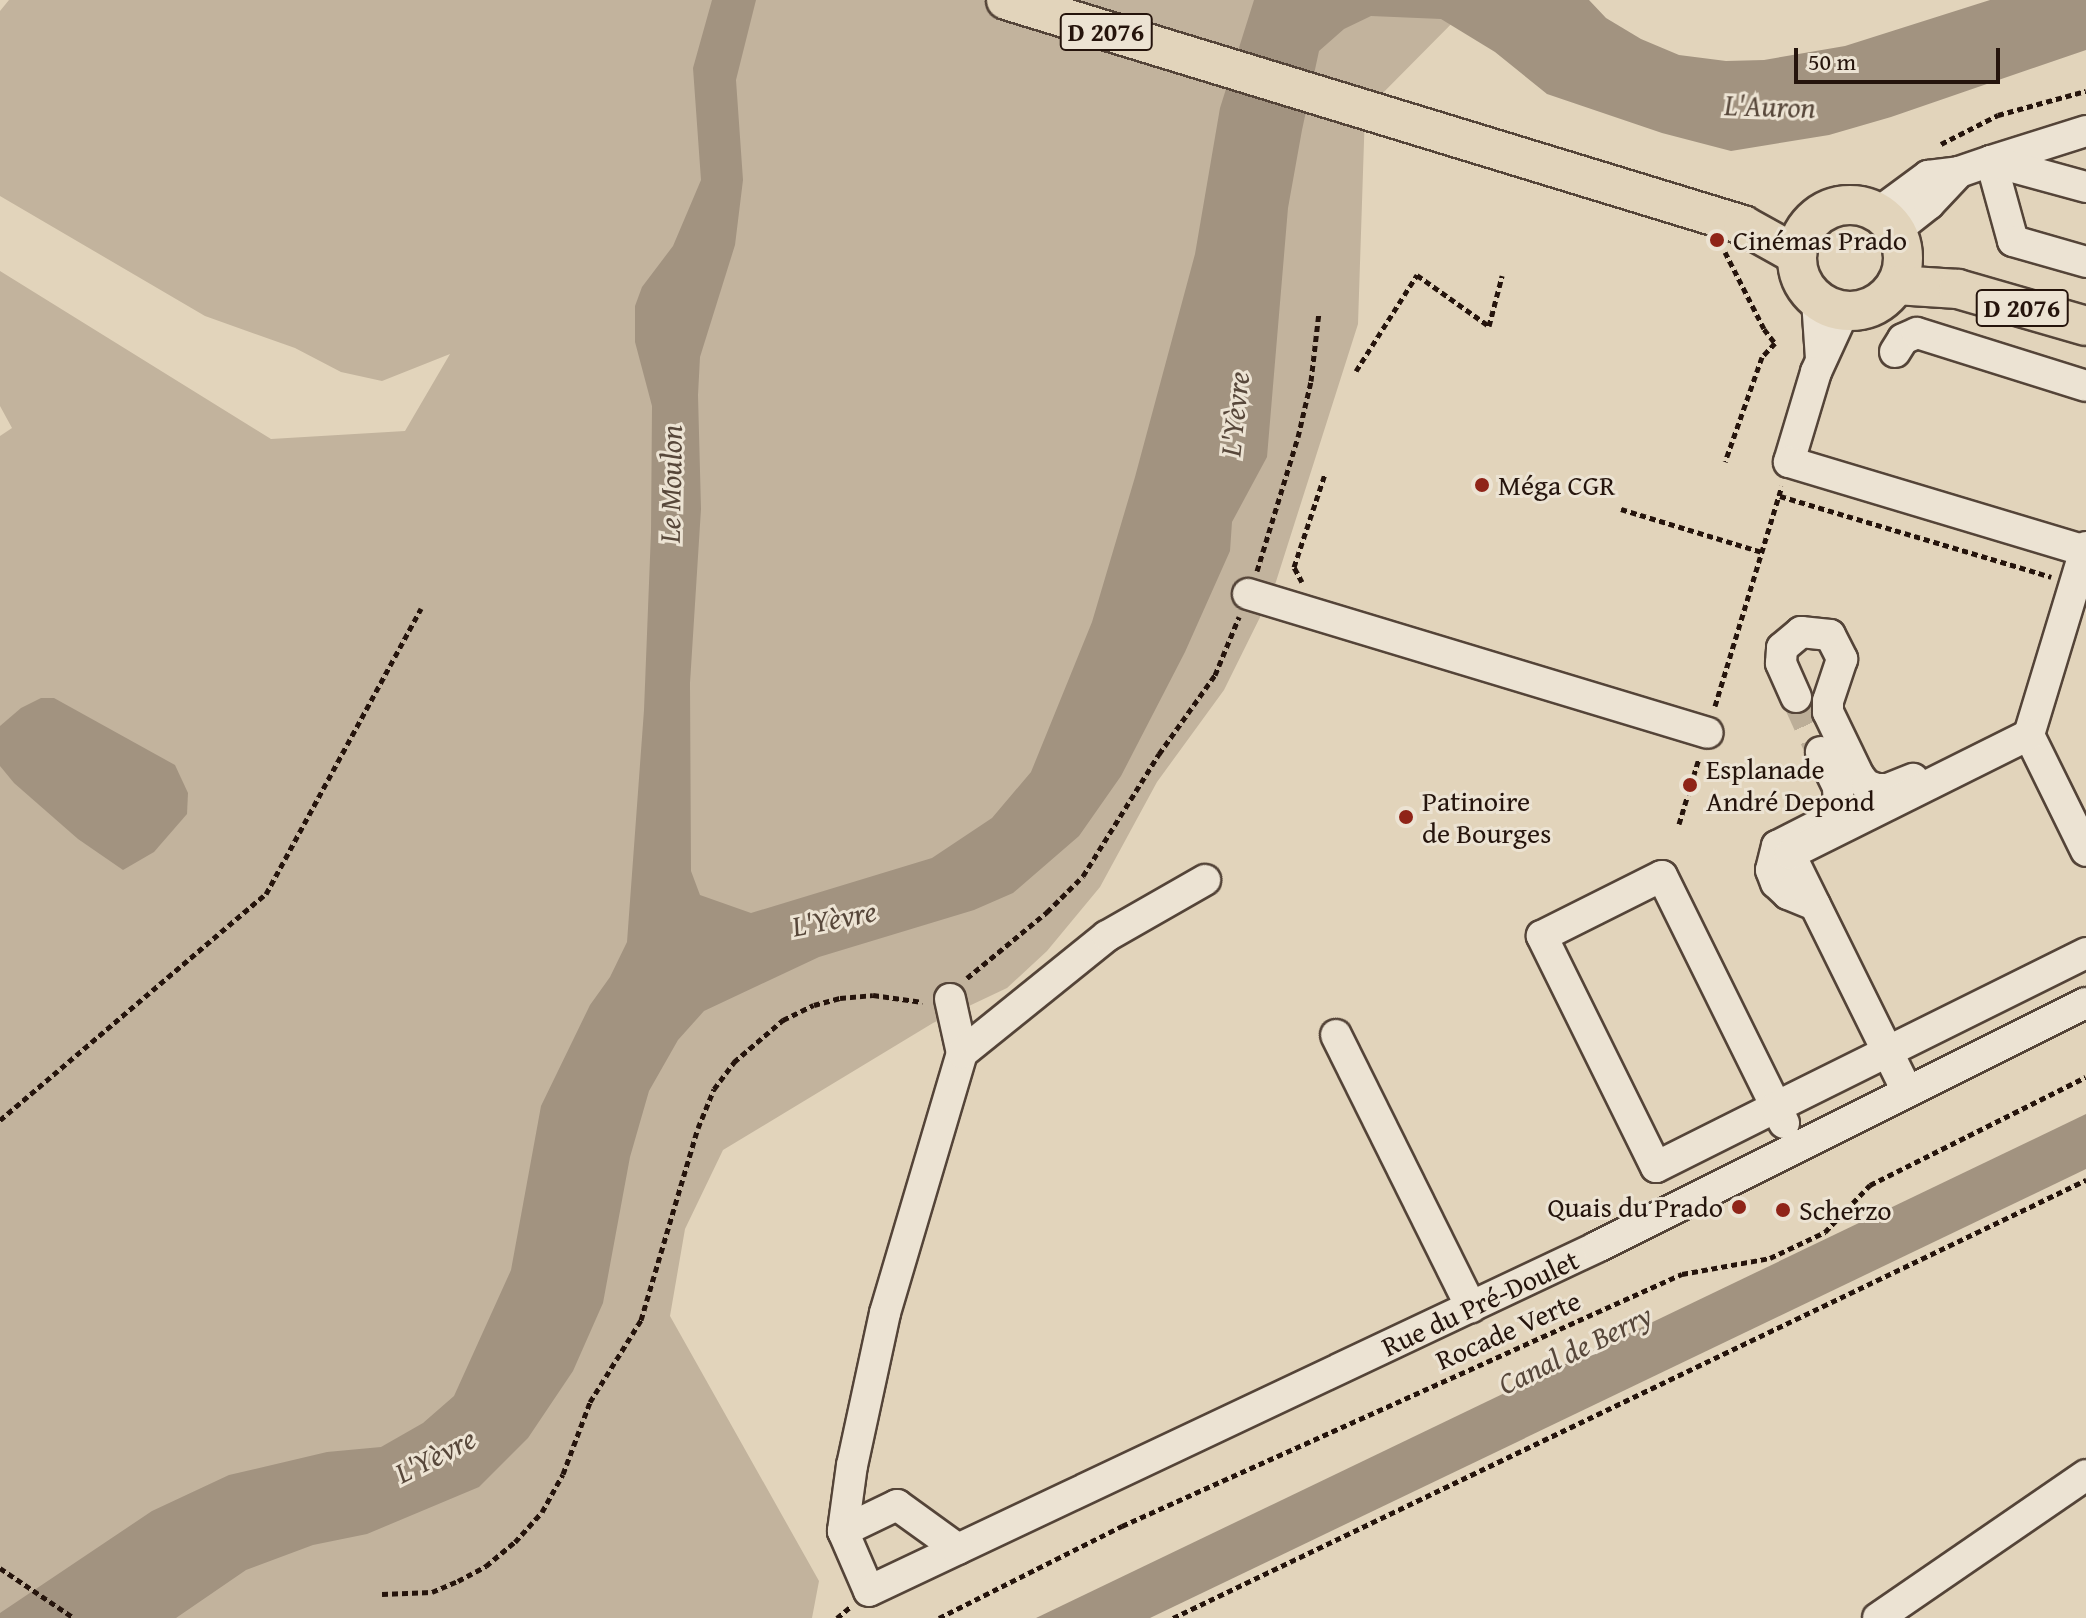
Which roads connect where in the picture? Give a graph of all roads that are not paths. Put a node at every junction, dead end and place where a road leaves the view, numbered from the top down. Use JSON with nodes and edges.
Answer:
{"nodes":[{"id":1,"x":1006,"y":0,"type":"edge"},
{"id":2,"x":2086,"y":131,"type":"edge"},
{"id":3,"x":1991,"y":161,"type":"junction"},
{"id":4,"x":2086,"y":187,"type":"edge"},
{"id":5,"x":1803,"y":239,"type":"junction"},
{"id":6,"x":1894,"y":245,"type":"junction"},
{"id":7,"x":2086,"y":262,"type":"edge"},
{"id":8,"x":1830,"y":305,"type":"junction"},
{"id":9,"x":2086,"y":326,"type":"edge"},
{"id":10,"x":1895,"y":352,"type":"dead end"},
{"id":11,"x":2086,"y":386,"type":"edge"},
{"id":12,"x":2085,"y":549,"type":"edge"},
{"id":13,"x":1248,"y":594,"type":"road end"},
{"id":14,"x":1796,"y":697,"type":"tunnel mouth"},
{"id":15,"x":1707,"y":733,"type":"road end"},
{"id":16,"x":2029,"y":735,"type":"junction"},
{"id":17,"x":1821,"y":752,"type":"tunnel mouth"},
{"id":18,"x":1968,"y":766,"type":"junction"},
{"id":19,"x":2086,"y":851,"type":"edge"},
{"id":20,"x":1205,"y":880,"type":"dead end"},
{"id":21,"x":1815,"y":905,"type":"junction"},
{"id":22,"x":2086,"y":953,"type":"edge"},
{"id":23,"x":950,"y":999,"type":"road end"},
{"id":24,"x":2086,"y":1003,"type":"edge"},
{"id":25,"x":1336,"y":1035,"type":"dead end"},
{"id":26,"x":1888,"y":1051,"type":"junction"},
{"id":27,"x":962,"y":1053,"type":"junction"},
{"id":28,"x":1907,"y":1091,"type":"junction"},
{"id":29,"x":1776,"y":1107,"type":"junction"},
{"id":30,"x":1795,"y":1146,"type":"junction"},
{"id":31,"x":1656,"y":1167,"type":"junction"},
{"id":32,"x":1676,"y":1206,"type":"junction"},
{"id":33,"x":1471,"y":1307,"type":"junction"},
{"id":34,"x":2086,"y":1475,"type":"edge"},
{"id":35,"x":843,"y":1531,"type":"junction"},
{"id":36,"x":958,"y":1549,"type":"junction"},
{"id":37,"x":1878,"y":1618,"type":"edge"}],
"edges":[{"from":1,"to":5,"type":"main road","number":"D 2076"},
{"from":2,"to":3,"type":"street"},
{"from":3,"to":4,"type":"street"},
{"from":3,"to":6,"type":"street"},
{"from":3,"to":7,"type":"street"},
{"from":5,"to":6,"type":"main road"},
{"from":5,"to":8,"type":"main road"},
{"from":6,"to":8,"type":"main road"},
{"from":6,"to":9,"type":"main road","number":"D 2076"},
{"from":8,"to":12,"type":"street"},
{"from":10,"to":11,"type":"street"},
{"from":12,"to":16,"type":"street"},
{"from":13,"to":15,"type":"street"},
{"from":14,"to":18,"type":"street"},
{"from":16,"to":18,"type":"street"},
{"from":16,"to":19,"type":"street"},
{"from":17,"to":21,"type":"street"},
{"from":18,"to":21,"type":"street"},
{"from":20,"to":27,"type":"street"},
{"from":21,"to":26,"type":"street"},
{"from":22,"to":26,"type":"street"},
{"from":23,"to":27,"type":"street"},
{"from":24,"to":28,"type":"street","name":"Rue du Pré-Doulet"},
{"from":25,"to":33,"type":"street"},
{"from":26,"to":28,"type":"street"},
{"from":26,"to":29,"type":"street"},
{"from":27,"to":35,"type":"street"},
{"from":28,"to":30,"type":"street","name":"Rue du Pré-Doulet"},
{"from":29,"to":30,"type":"street"},
{"from":29,"to":31,"type":"street"},
{"from":29,"to":31,"type":"street"},
{"from":30,"to":32,"type":"street","name":"Rue du Pré-Doulet"},
{"from":31,"to":32,"type":"street"},
{"from":32,"to":33,"type":"street","name":"Rue du Pré-Doulet"},
{"from":33,"to":36,"type":"street","name":"Rue du Pré-Doulet"},
{"from":34,"to":37,"type":"street"},
{"from":35,"to":36,"type":"street"},
{"from":35,"to":36,"type":"street","name":"Rue du Pré-Doulet"}]}
